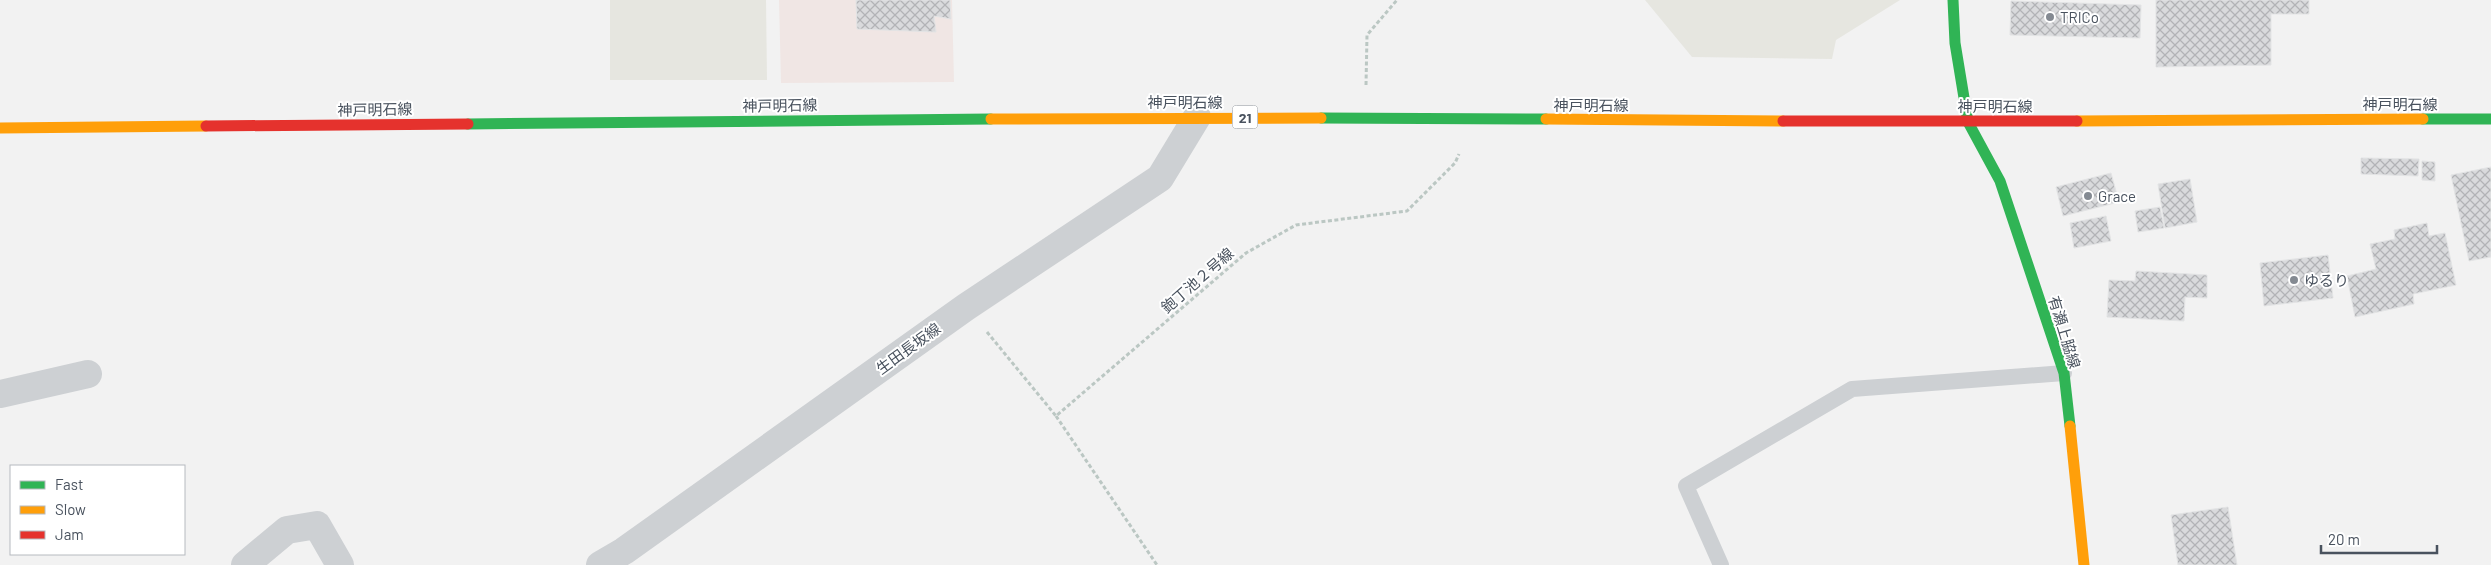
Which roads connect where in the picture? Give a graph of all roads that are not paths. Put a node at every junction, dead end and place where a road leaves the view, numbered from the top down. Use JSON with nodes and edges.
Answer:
{"nodes":[{"id":1,"x":1953,"y":0,"type":"edge"},
{"id":2,"x":1197,"y":117,"type":"junction"},
{"id":3,"x":2491,"y":119,"type":"edge"},
{"id":4,"x":1968,"y":122,"type":"junction"},
{"id":5,"x":0,"y":128,"type":"edge"},
{"id":6,"x":2064,"y":372,"type":"junction"},
{"id":7,"x":88,"y":374,"type":"dead end"},
{"id":8,"x":0,"y":394,"type":"edge"},
{"id":9,"x":245,"y":565,"type":"edge"},
{"id":10,"x":340,"y":565,"type":"edge"},
{"id":11,"x":600,"y":565,"type":"edge"},
{"id":12,"x":1721,"y":565,"type":"edge"},
{"id":13,"x":2084,"y":565,"type":"edge"}],
"edges":[{"from":1,"to":4,"type":"main road","name":"有瀬上脇線"},
{"from":2,"to":4,"type":"main road","name":"神戸明石線","number":"21"},
{"from":2,"to":5,"type":"main road","name":"神戸明石線","number":"21"},
{"from":2,"to":11,"type":"street","name":"生田長坂線"},
{"from":3,"to":4,"type":"main road","name":"神戸明石線","number":"21"},
{"from":4,"to":6,"type":"main road","name":"有瀬上脇線"},
{"from":6,"to":12,"type":"lane"},
{"from":6,"to":13,"type":"main road","name":"有瀬上脇線"},
{"from":7,"to":8,"type":"street"},
{"from":9,"to":10,"type":"street"}]}
